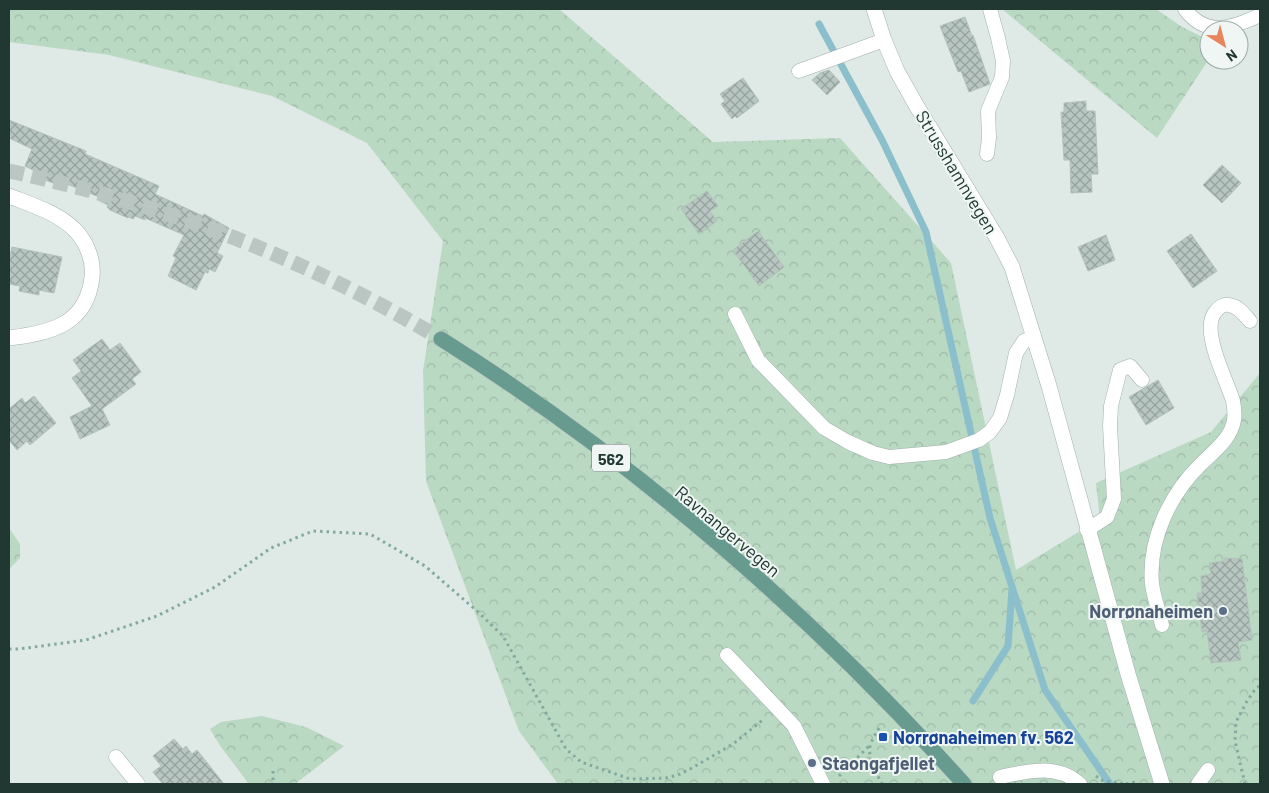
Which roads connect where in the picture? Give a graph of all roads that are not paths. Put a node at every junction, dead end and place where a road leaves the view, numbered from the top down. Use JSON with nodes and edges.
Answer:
{"nodes":[{"id":1,"x":874,"y":9,"type":"edge"},
{"id":2,"x":990,"y":9,"type":"edge"},
{"id":3,"x":1185,"y":9,"type":"edge"},
{"id":4,"x":1260,"y":15,"type":"edge"},
{"id":5,"x":878,"y":42,"type":"junction"},
{"id":6,"x":800,"y":71,"type":"dead end"},
{"id":7,"x":986,"y":154,"type":"dead end"},
{"id":8,"x":9,"y":196,"type":"edge"},
{"id":9,"x":735,"y":314,"type":"dead end"},
{"id":10,"x":1250,"y":321,"type":"dead end"},
{"id":11,"x":1034,"y":337,"type":"junction"},
{"id":12,"x":9,"y":338,"type":"edge"},
{"id":13,"x":441,"y":339,"type":"tunnel mouth"},
{"id":14,"x":1142,"y":380,"type":"dead end"},
{"id":15,"x":1087,"y":530,"type":"junction"},
{"id":16,"x":1162,"y":625,"type":"dead end"},
{"id":17,"x":727,"y":654,"type":"dead end"},
{"id":18,"x":116,"y":757,"type":"dead end"},
{"id":19,"x":1208,"y":770,"type":"dead end"},
{"id":20,"x":1000,"y":777,"type":"dead end"},
{"id":21,"x":830,"y":781,"type":"edge"},
{"id":22,"x":138,"y":784,"type":"edge"},
{"id":23,"x":964,"y":784,"type":"edge"},
{"id":24,"x":1080,"y":784,"type":"edge"},
{"id":25,"x":1162,"y":784,"type":"edge"},
{"id":26,"x":1198,"y":784,"type":"edge"}],
"edges":[{"from":1,"to":5,"type":"street","name":"Strusshamnvegen"},
{"from":2,"to":7,"type":"lane"},
{"from":3,"to":4,"type":"lane"},
{"from":5,"to":6,"type":"lane"},
{"from":5,"to":11,"type":"street","name":"Strusshamnvegen"},
{"from":8,"to":12,"type":"street"},
{"from":9,"to":11,"type":"lane"},
{"from":10,"to":16,"type":"lane"},
{"from":11,"to":15,"type":"street","name":"Strusshamnvegen"},
{"from":13,"to":23,"type":"main road","name":"Ravnangervegen","number":"562"},
{"from":14,"to":15,"type":"lane"},
{"from":15,"to":25,"type":"street","name":"Strusshamnvegen"},
{"from":17,"to":21,"type":"lane"},
{"from":18,"to":22,"type":"lane"},
{"from":19,"to":26,"type":"lane"},
{"from":20,"to":24,"type":"lane"}]}
